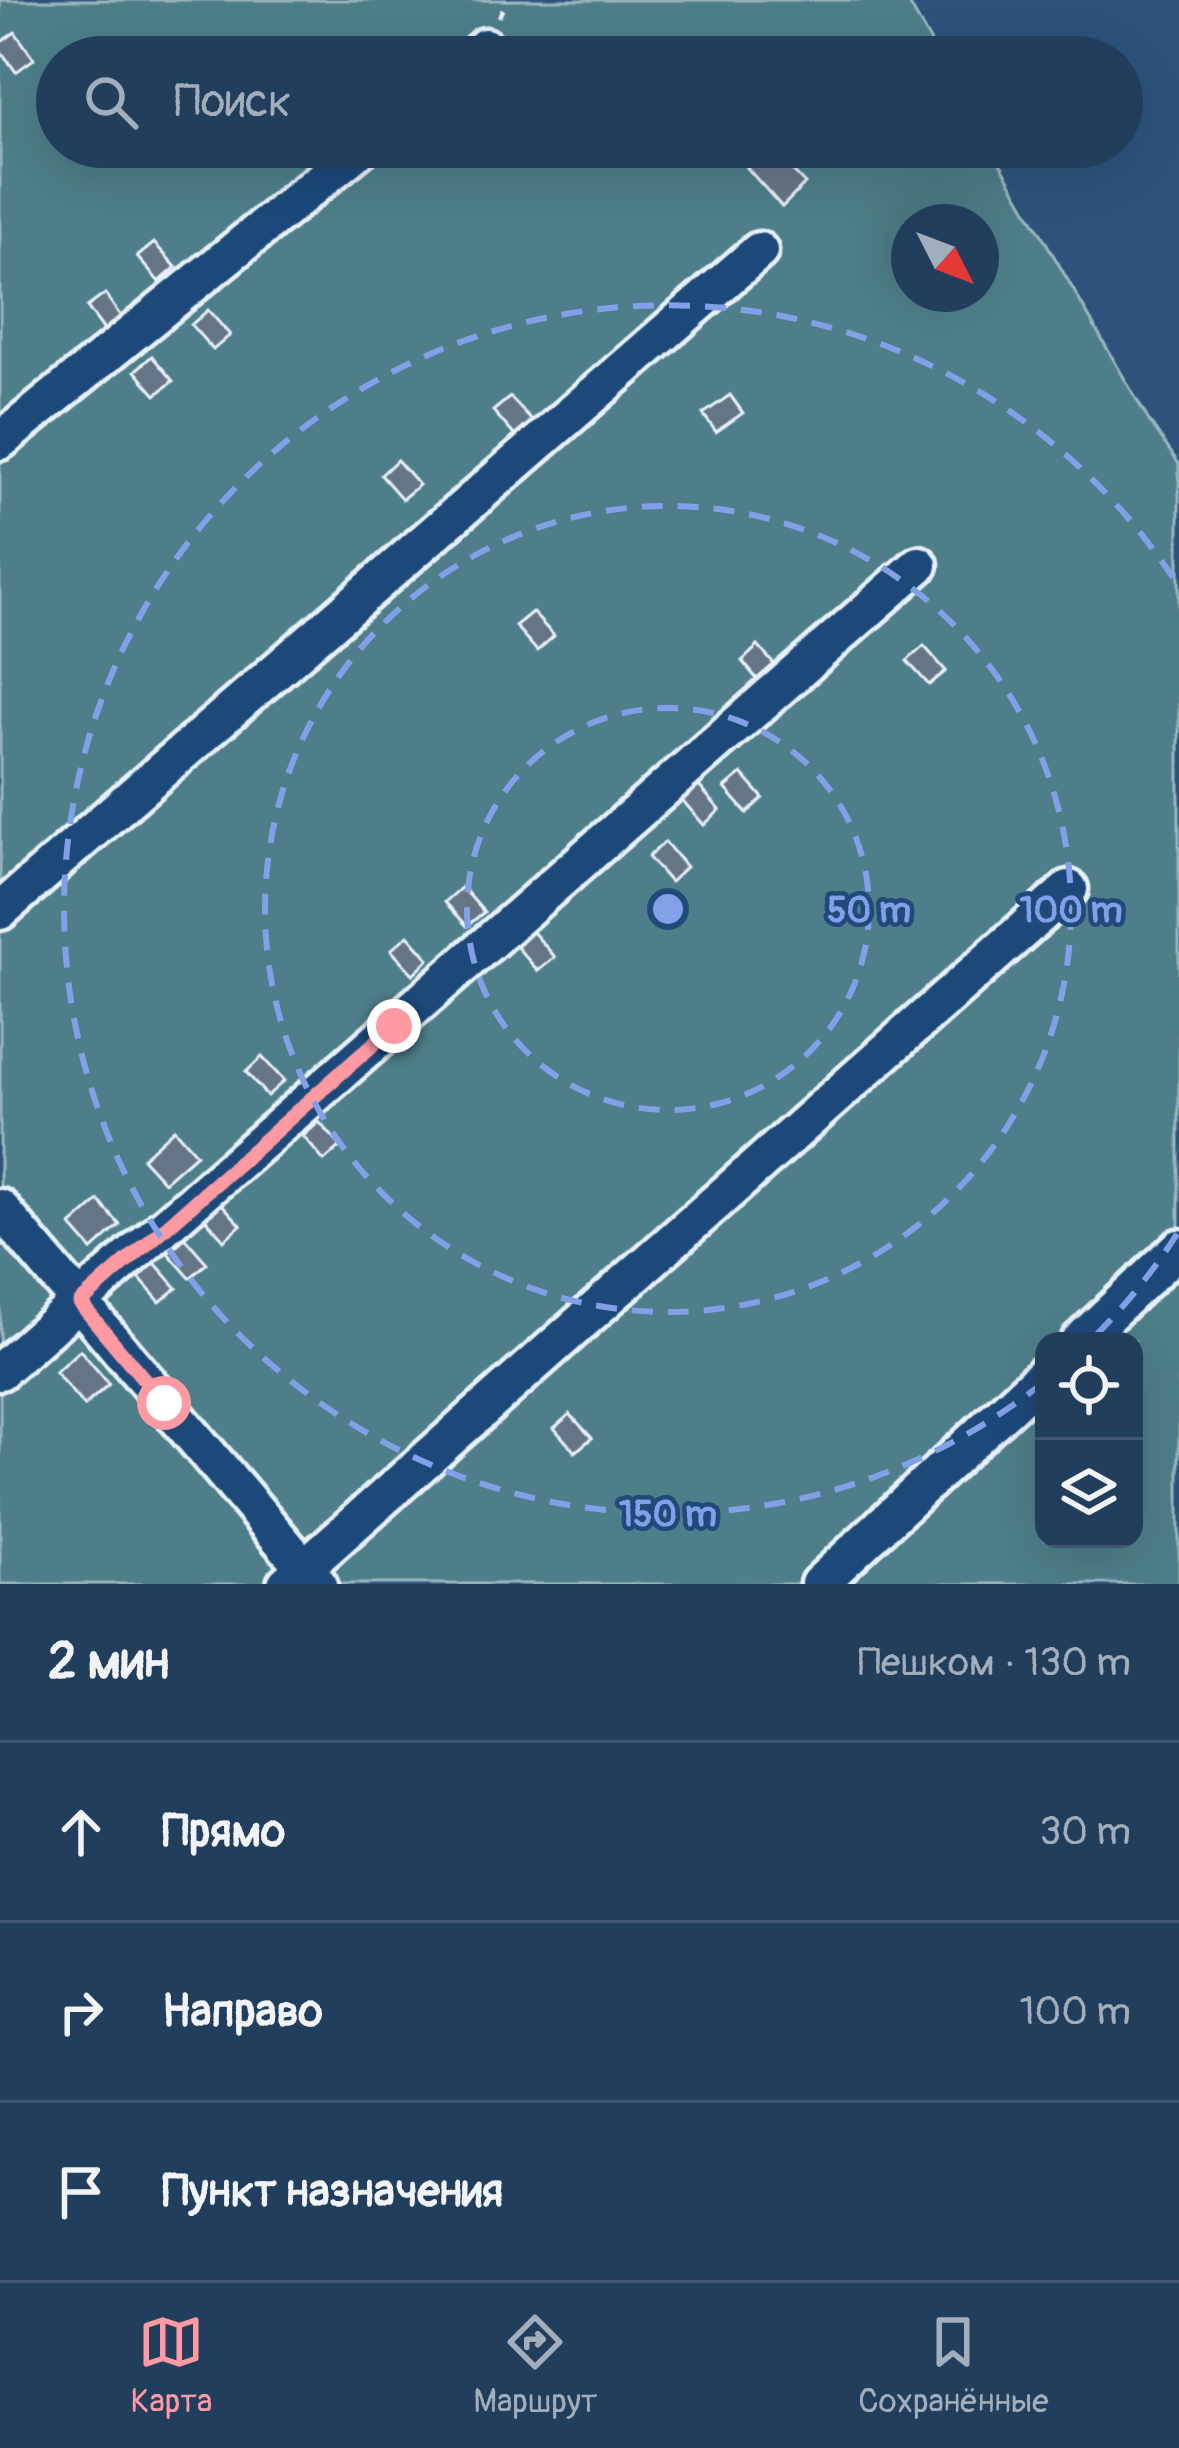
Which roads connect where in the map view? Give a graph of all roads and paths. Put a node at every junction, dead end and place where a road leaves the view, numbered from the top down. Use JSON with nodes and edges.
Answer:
{"nodes":[{"id":1,"x":336,"y":168,"type":"edge"},
{"id":2,"x":759,"y":251,"type":"dead end"},
{"id":3,"x":0,"y":441,"type":"edge"},
{"id":4,"x":919,"y":565,"type":"dead end"},
{"id":5,"x":1069,"y":889,"type":"dead end"},
{"id":6,"x":0,"y":911,"type":"edge"},
{"id":7,"x":0,"y":1208,"type":"edge"},
{"id":8,"x":1179,"y":1249,"type":"edge"},
{"id":9,"x":80,"y":1303,"type":"junction"},
{"id":10,"x":1090,"y":1332,"type":"edge"},
{"id":11,"x":0,"y":1371,"type":"edge"},
{"id":12,"x":1035,"y":1382,"type":"edge"},
{"id":13,"x":303,"y":1579,"type":"edge"},
{"id":14,"x":819,"y":1584,"type":"edge"}],
"edges":[{"from":1,"to":3,"type":"street"},
{"from":2,"to":6,"type":"street"},
{"from":4,"to":9,"type":"street"},
{"from":5,"to":13,"type":"street"},
{"from":7,"to":9,"type":"street"},
{"from":8,"to":10,"type":"street"},
{"from":9,"to":11,"type":"street"},
{"from":9,"to":13,"type":"street"},
{"from":12,"to":14,"type":"street"}]}
